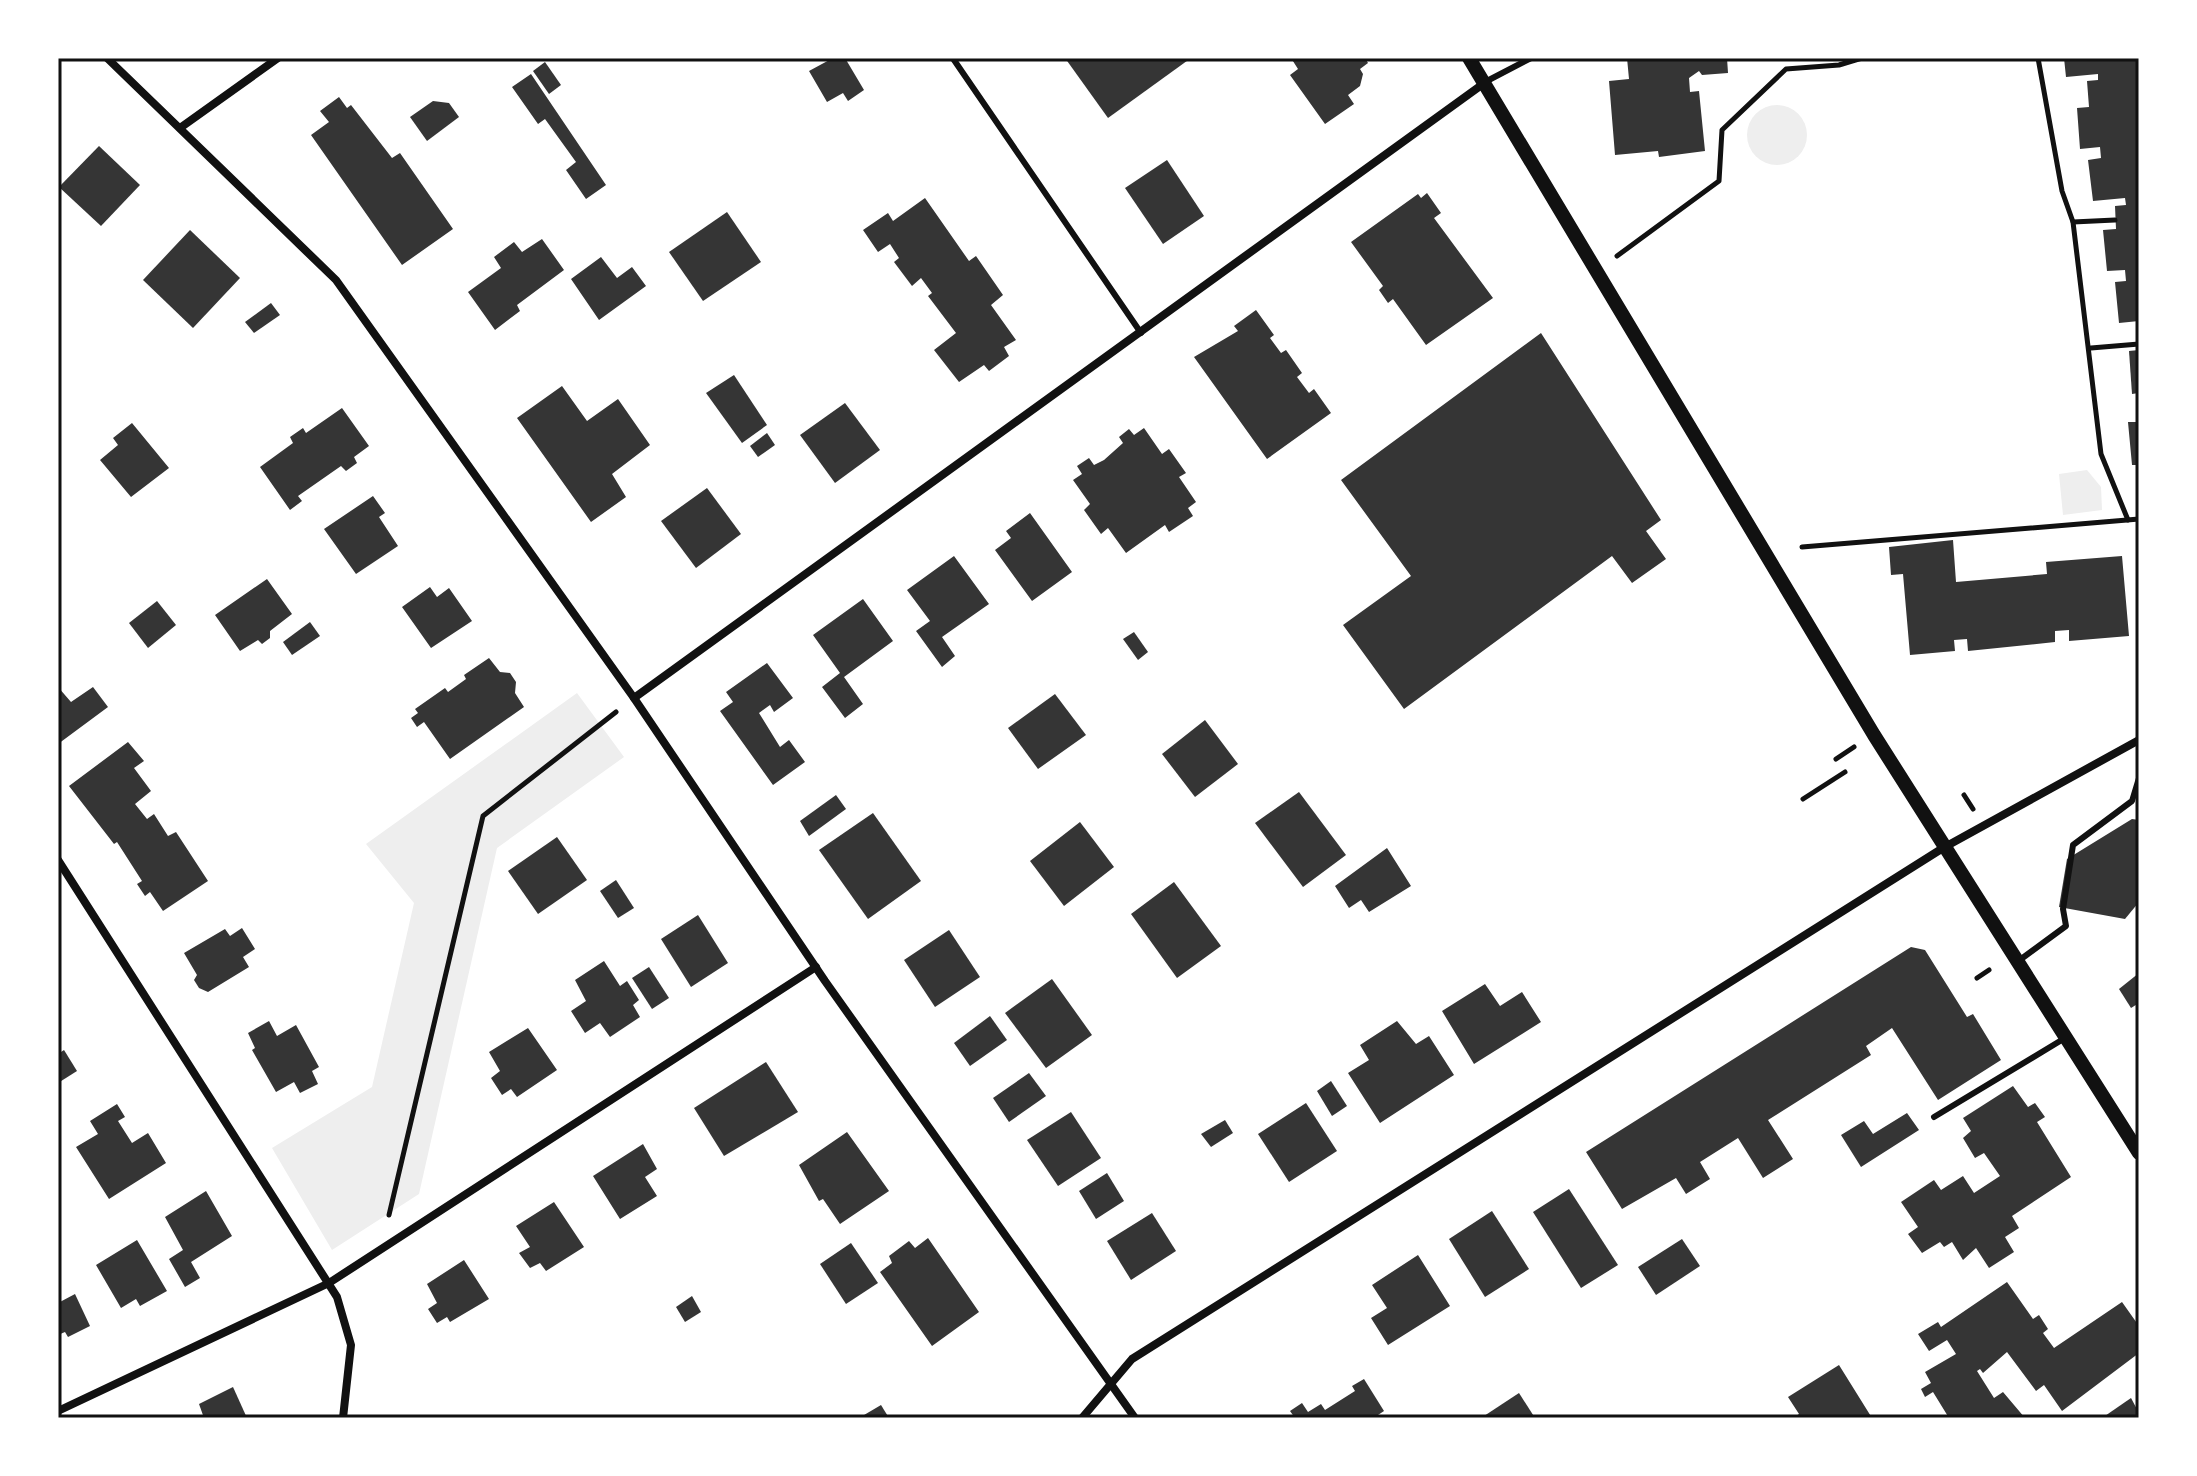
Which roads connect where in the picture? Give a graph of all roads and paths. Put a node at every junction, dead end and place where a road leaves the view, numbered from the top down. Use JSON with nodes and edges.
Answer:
{"nodes":[{"id":1,"x":107,"y":58,"type":"edge"},
{"id":2,"x":278,"y":58,"type":"edge"},
{"id":3,"x":957,"y":58,"type":"edge"},
{"id":4,"x":1469,"y":58,"type":"edge"},
{"id":5,"x":1531,"y":58,"type":"edge"},
{"id":6,"x":1862,"y":58,"type":"edge"},
{"id":7,"x":2038,"y":58,"type":"edge"},
{"id":8,"x":1483,"y":84,"type":"junction"},
{"id":9,"x":180,"y":128,"type":"junction"},
{"id":10,"x":2115,"y":220,"type":"dead end"},
{"id":11,"x":2073,"y":222,"type":"junction"},
{"id":12,"x":1597,"y":270,"type":"junction"},
{"id":13,"x":1141,"y":333,"type":"junction"},
{"id":14,"x":2139,"y":344,"type":"edge"},
{"id":15,"x":2091,"y":348,"type":"junction"},
{"id":16,"x":2139,"y":519,"type":"edge"},
{"id":17,"x":2128,"y":520,"type":"junction"},
{"id":18,"x":1802,"y":547,"type":"dead end"},
{"id":19,"x":634,"y":698,"type":"junction"},
{"id":20,"x":2139,"y":740,"type":"edge"},
{"id":21,"x":1855,"y":747,"type":"dead end"},
{"id":22,"x":1836,"y":759,"type":"dead end"},
{"id":23,"x":1845,"y":772,"type":"dead end"},
{"id":24,"x":2139,"y":778,"type":"edge"},
{"id":25,"x":1803,"y":799,"type":"dead end"},
{"id":26,"x":1943,"y":848,"type":"junction"},
{"id":27,"x":58,"y":860,"type":"edge"},
{"id":28,"x":2017,"y":962,"type":"junction"},
{"id":29,"x":816,"y":967,"type":"junction"},
{"id":30,"x":1989,"y":970,"type":"dead end"},
{"id":31,"x":1977,"y":978,"type":"dead end"},
{"id":32,"x":2065,"y":1038,"type":"junction"},
{"id":33,"x":1934,"y":1117,"type":"dead end"},
{"id":34,"x":2139,"y":1153,"type":"edge"},
{"id":35,"x":388,"y":1220,"type":"dead end"},
{"id":36,"x":329,"y":1283,"type":"junction"},
{"id":37,"x":1112,"y":1385,"type":"junction"},
{"id":38,"x":58,"y":1411,"type":"edge"},
{"id":39,"x":343,"y":1418,"type":"edge"},
{"id":40,"x":1082,"y":1418,"type":"edge"},
{"id":41,"x":1135,"y":1418,"type":"edge"}],
"edges":[{"from":1,"to":9,"type":"street"},
{"from":2,"to":9,"type":"street"},
{"from":3,"to":13,"type":"lane"},
{"from":4,"to":8,"type":"street"},
{"from":5,"to":8,"type":"lane"},
{"from":6,"to":12,"type":"path"},
{"from":7,"to":11,"type":"path"},
{"from":8,"to":12,"type":"street"},
{"from":8,"to":13,"type":"street"},
{"from":9,"to":19,"type":"street"},
{"from":10,"to":11,"type":"path"},
{"from":11,"to":15,"type":"path"},
{"from":12,"to":26,"type":"street"},
{"from":13,"to":19,"type":"street"},
{"from":14,"to":15,"type":"path"},
{"from":15,"to":17,"type":"path"},
{"from":16,"to":17,"type":"path"},
{"from":17,"to":18,"type":"path"},
{"from":19,"to":29,"type":"street"},
{"from":19,"to":35,"type":"path"},
{"from":20,"to":26,"type":"street"},
{"from":21,"to":22,"type":"path"},
{"from":23,"to":25,"type":"path"},
{"from":24,"to":28,"type":"lane"},
{"from":26,"to":28,"type":"street"},
{"from":26,"to":37,"type":"street"},
{"from":27,"to":36,"type":"street"},
{"from":28,"to":32,"type":"street"},
{"from":29,"to":36,"type":"street"},
{"from":29,"to":37,"type":"street"},
{"from":30,"to":31,"type":"path"},
{"from":32,"to":33,"type":"lane"},
{"from":32,"to":34,"type":"street"},
{"from":36,"to":38,"type":"street"},
{"from":36,"to":39,"type":"street"},
{"from":37,"to":40,"type":"street"},
{"from":37,"to":41,"type":"street"}]}
